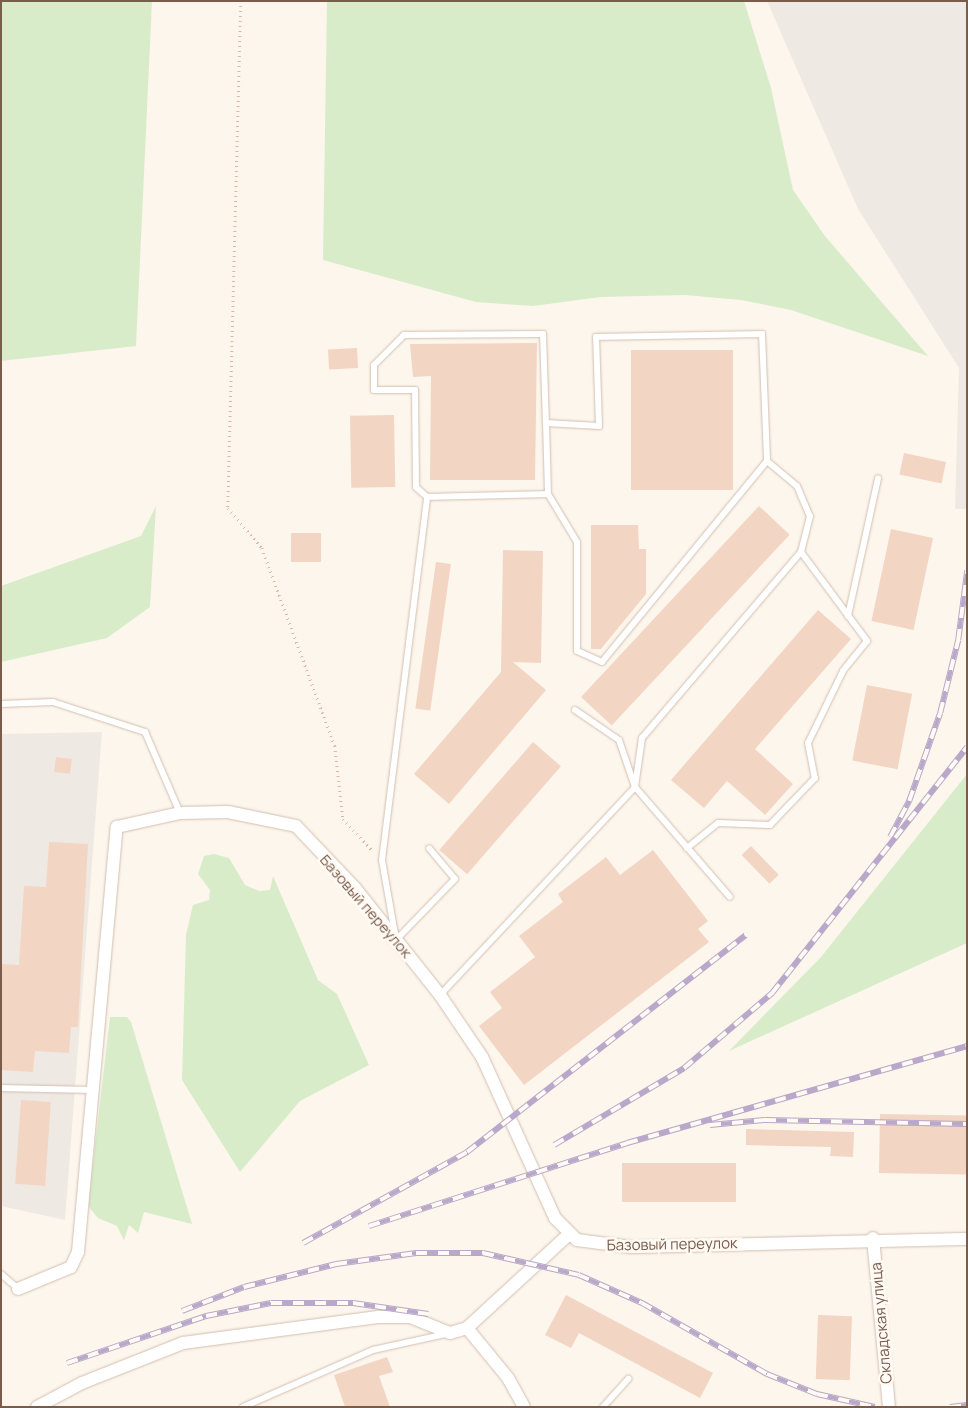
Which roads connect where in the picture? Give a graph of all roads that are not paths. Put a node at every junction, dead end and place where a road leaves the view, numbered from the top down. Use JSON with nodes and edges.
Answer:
{"nodes":[{"id":1,"x":546,"y":423,"type":"junction"},
{"id":2,"x":767,"y":461,"type":"junction"},
{"id":3,"x":878,"y":478,"type":"dead end"},
{"id":4,"x":548,"y":494,"type":"junction"},
{"id":5,"x":427,"y":497,"type":"junction"},
{"id":6,"x":801,"y":552,"type":"junction"},
{"id":7,"x":848,"y":616,"type":"junction"},
{"id":8,"x":1,"y":704,"type":"edge"},
{"id":9,"x":575,"y":710,"type":"dead end"},
{"id":10,"x":635,"y":786,"type":"junction"},
{"id":11,"x":180,"y":813,"type":"junction"},
{"id":12,"x":429,"y":848,"type":"dead end"},
{"id":13,"x":687,"y":848,"type":"junction"},
{"id":14,"x":730,"y":897,"type":"dead end"},
{"id":15,"x":396,"y":940,"type":"junction"},
{"id":16,"x":440,"y":995,"type":"junction"},
{"id":17,"x":1,"y":1088,"type":"edge"},
{"id":18,"x":90,"y":1090,"type":"junction"},
{"id":19,"x":568,"y":1235,"type":"junction"},
{"id":20,"x":873,"y":1238,"type":"junction"},
{"id":21,"x":967,"y":1239,"type":"edge"},
{"id":22,"x":1,"y":1274,"type":"edge"},
{"id":23,"x":18,"y":1289,"type":"joint"},
{"id":24,"x":467,"y":1328,"type":"junction"},
{"id":25,"x":450,"y":1333,"type":"junction"},
{"id":26,"x":628,"y":1379,"type":"dead end"},
{"id":27,"x":37,"y":1407,"type":"edge"},
{"id":28,"x":243,"y":1407,"type":"edge"},
{"id":29,"x":524,"y":1407,"type":"edge"},
{"id":30,"x":603,"y":1407,"type":"edge"},
{"id":31,"x":889,"y":1407,"type":"edge"}],
"edges":[{"from":1,"to":2,"type":"lane"},
{"from":1,"to":4,"type":"lane"},
{"from":1,"to":5,"type":"lane"},
{"from":2,"to":4,"type":"lane"},
{"from":2,"to":6,"type":"lane"},
{"from":3,"to":7,"type":"lane"},
{"from":4,"to":5,"type":"lane"},
{"from":5,"to":15,"type":"lane"},
{"from":6,"to":7,"type":"lane"},
{"from":6,"to":10,"type":"lane"},
{"from":7,"to":13,"type":"lane"},
{"from":8,"to":11,"type":"lane"},
{"from":9,"to":10,"type":"lane"},
{"from":10,"to":13,"type":"lane"},
{"from":10,"to":16,"type":"lane"},
{"from":11,"to":15,"type":"street","name":"Базовый переулок"},
{"from":11,"to":18,"type":"street","name":"Базовый переулок"},
{"from":12,"to":15,"type":"lane"},
{"from":13,"to":14,"type":"lane"},
{"from":15,"to":16,"type":"street","name":"Базовый переулок"},
{"from":16,"to":19,"type":"street","name":"Базовый переулок"},
{"from":17,"to":18,"type":"lane"},
{"from":18,"to":23,"type":"street","name":"Базовый переулок"},
{"from":19,"to":20,"type":"street","name":"Базовый переулок"},
{"from":19,"to":24,"type":"street"},
{"from":20,"to":21,"type":"street","name":"Базовый переулок"},
{"from":20,"to":31,"type":"street","name":"Складская улица"},
{"from":22,"to":23,"type":"lane"},
{"from":24,"to":25,"type":"street"},
{"from":24,"to":29,"type":"street"},
{"from":25,"to":27,"type":"street"},
{"from":25,"to":28,"type":"lane"},
{"from":26,"to":30,"type":"lane"}]}
